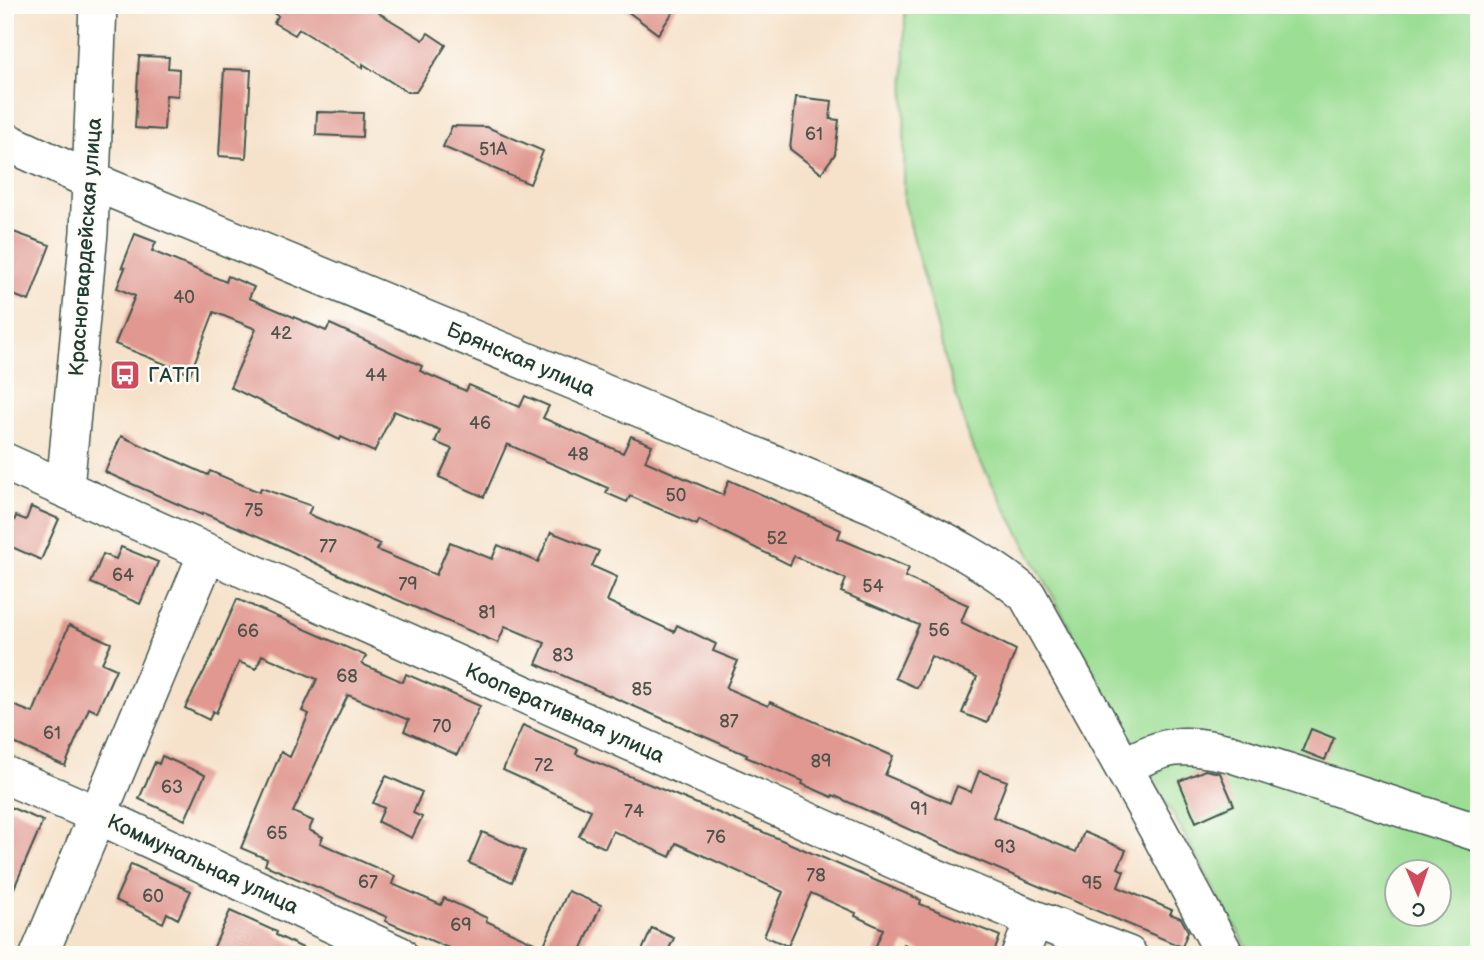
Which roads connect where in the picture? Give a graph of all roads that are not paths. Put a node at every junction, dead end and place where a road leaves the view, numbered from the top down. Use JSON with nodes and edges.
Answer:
{"nodes":[{"id":1,"x":98,"y":5,"type":"edge"},
{"id":2,"x":5,"y":141,"type":"edge"},
{"id":3,"x":92,"y":181,"type":"junction"},
{"id":4,"x":5,"y":462,"type":"edge"},
{"id":5,"x":65,"y":488,"type":"junction"},
{"id":6,"x":207,"y":554,"type":"junction"},
{"id":7,"x":1123,"y":767,"type":"junction"},
{"id":8,"x":5,"y":775,"type":"edge"},
{"id":9,"x":98,"y":816,"type":"junction"},
{"id":10,"x":1479,"y":833,"type":"edge"},
{"id":11,"x":1034,"y":919,"type":"junction"},
{"id":12,"x":39,"y":955,"type":"edge"},
{"id":13,"x":399,"y":955,"type":"edge"},
{"id":14,"x":1020,"y":955,"type":"edge"},
{"id":15,"x":1128,"y":955,"type":"edge"},
{"id":16,"x":1224,"y":955,"type":"edge"}],
"edges":[{"from":1,"to":3,"type":"street","name":"Красногвардейская улица"},
{"from":2,"to":3,"type":"street","name":"Брянская улица"},
{"from":3,"to":5,"type":"street","name":"Красногвардейская улица"},
{"from":3,"to":7,"type":"street","name":"Брянская улица"},
{"from":4,"to":5,"type":"street","name":"Кооперативная улица"},
{"from":5,"to":6,"type":"street","name":"Кооперативная улица"},
{"from":6,"to":9,"type":"street"},
{"from":6,"to":11,"type":"street","name":"Кооперативная улица"},
{"from":7,"to":10,"type":"street"},
{"from":7,"to":16,"type":"street"},
{"from":8,"to":9,"type":"street","name":"Коммунальная улица"},
{"from":9,"to":12,"type":"street"},
{"from":9,"to":13,"type":"street","name":"Коммунальная улица"},
{"from":11,"to":14,"type":"street"},
{"from":11,"to":15,"type":"street","name":"Кооперативная улица"}]}
